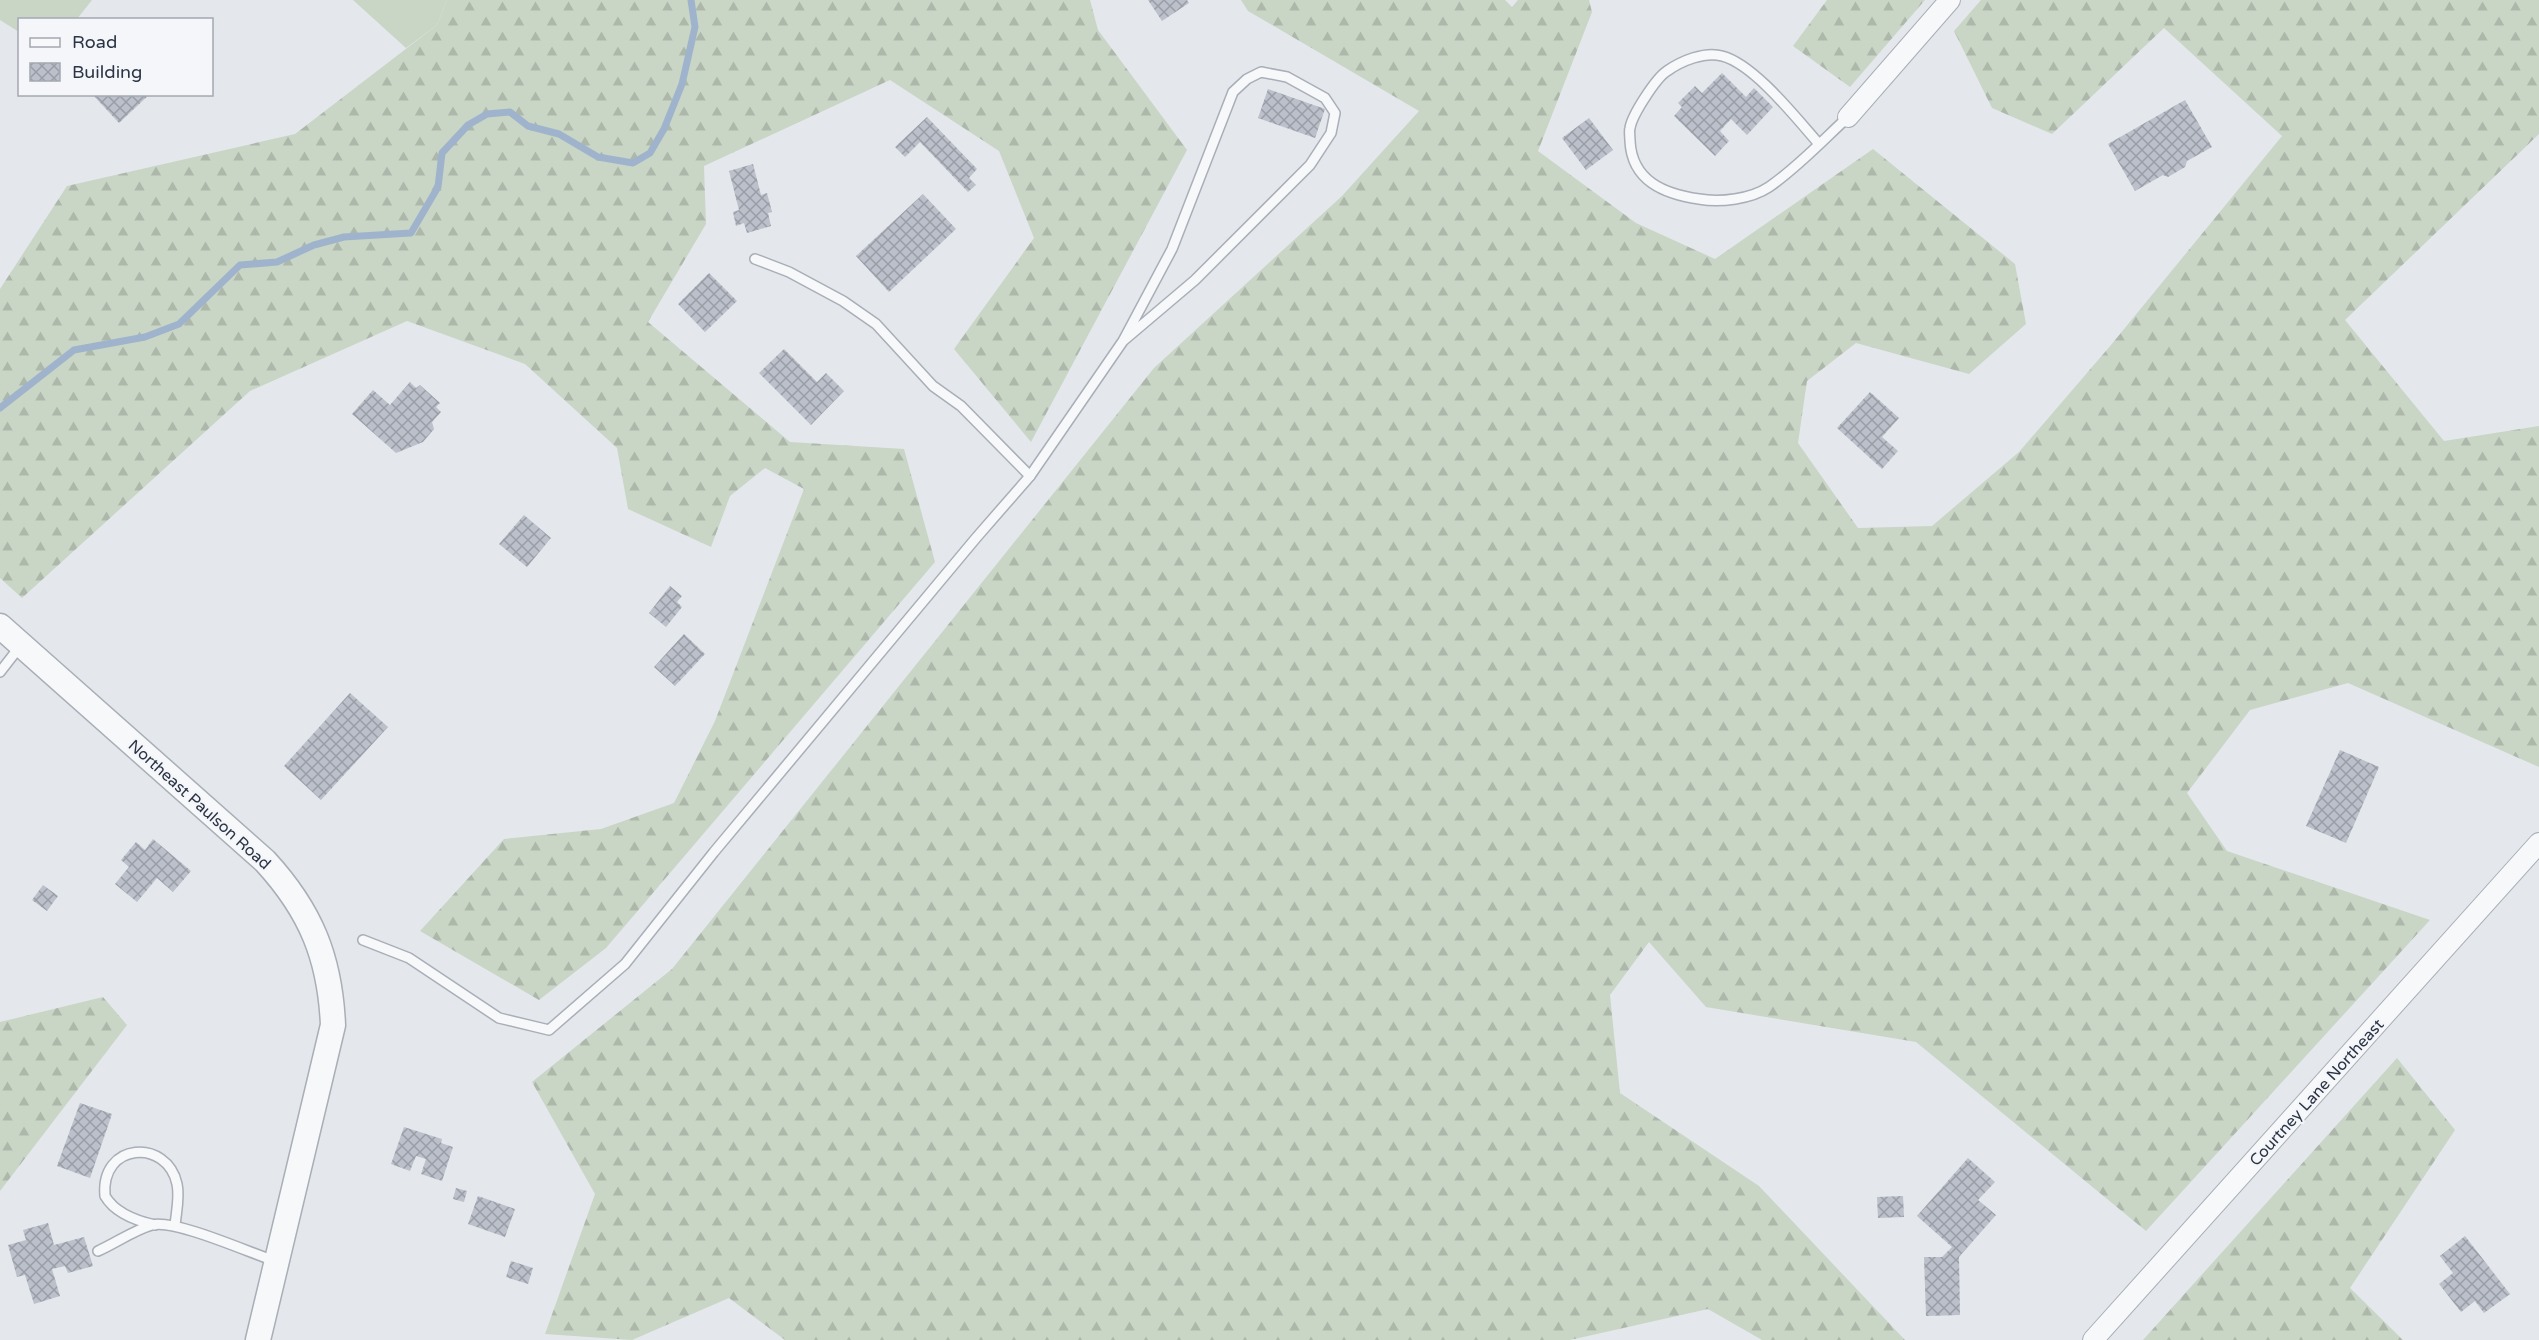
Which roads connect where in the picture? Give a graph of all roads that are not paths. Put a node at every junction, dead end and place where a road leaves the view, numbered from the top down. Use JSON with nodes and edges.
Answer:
{"nodes":[{"id":1,"x":1950,"y":0,"type":"edge"},
{"id":2,"x":1848,"y":117,"type":"joint"},
{"id":3,"x":1819,"y":144,"type":"junction"},
{"id":4,"x":755,"y":259,"type":"dead end"},
{"id":5,"x":1123,"y":341,"type":"junction"},
{"id":6,"x":1030,"y":476,"type":"junction"},
{"id":7,"x":0,"y":626,"type":"edge"},
{"id":8,"x":21,"y":645,"type":"junction"},
{"id":9,"x":0,"y":672,"type":"edge"},
{"id":10,"x":2539,"y":843,"type":"edge"},
{"id":11,"x":363,"y":940,"type":"dead end"},
{"id":12,"x":155,"y":1224,"type":"junction"},
{"id":13,"x":175,"y":1226,"type":"junction"},
{"id":14,"x":98,"y":1251,"type":"dead end"},
{"id":15,"x":276,"y":1262,"type":"junction"},
{"id":16,"x":258,"y":1340,"type":"edge"},
{"id":17,"x":2093,"y":1340,"type":"edge"}],
"edges":[{"from":1,"to":2,"type":"street"},
{"from":2,"to":3,"type":"lane"},
{"from":3,"to":3,"type":"lane"},
{"from":4,"to":6,"type":"lane"},
{"from":5,"to":5,"type":"lane"},
{"from":5,"to":6,"type":"lane"},
{"from":6,"to":11,"type":"lane"},
{"from":7,"to":8,"type":"street","name":"Northeast Paulson Road"},
{"from":8,"to":9,"type":"lane"},
{"from":8,"to":15,"type":"street","name":"Northeast Paulson Road"},
{"from":10,"to":17,"type":"street","name":"Courtney Lane Northeast"},
{"from":12,"to":13,"type":"lane"},
{"from":12,"to":13,"type":"lane"},
{"from":12,"to":14,"type":"lane"},
{"from":13,"to":15,"type":"lane"},
{"from":15,"to":16,"type":"street","name":"Northeast Paulson Road"}]}
